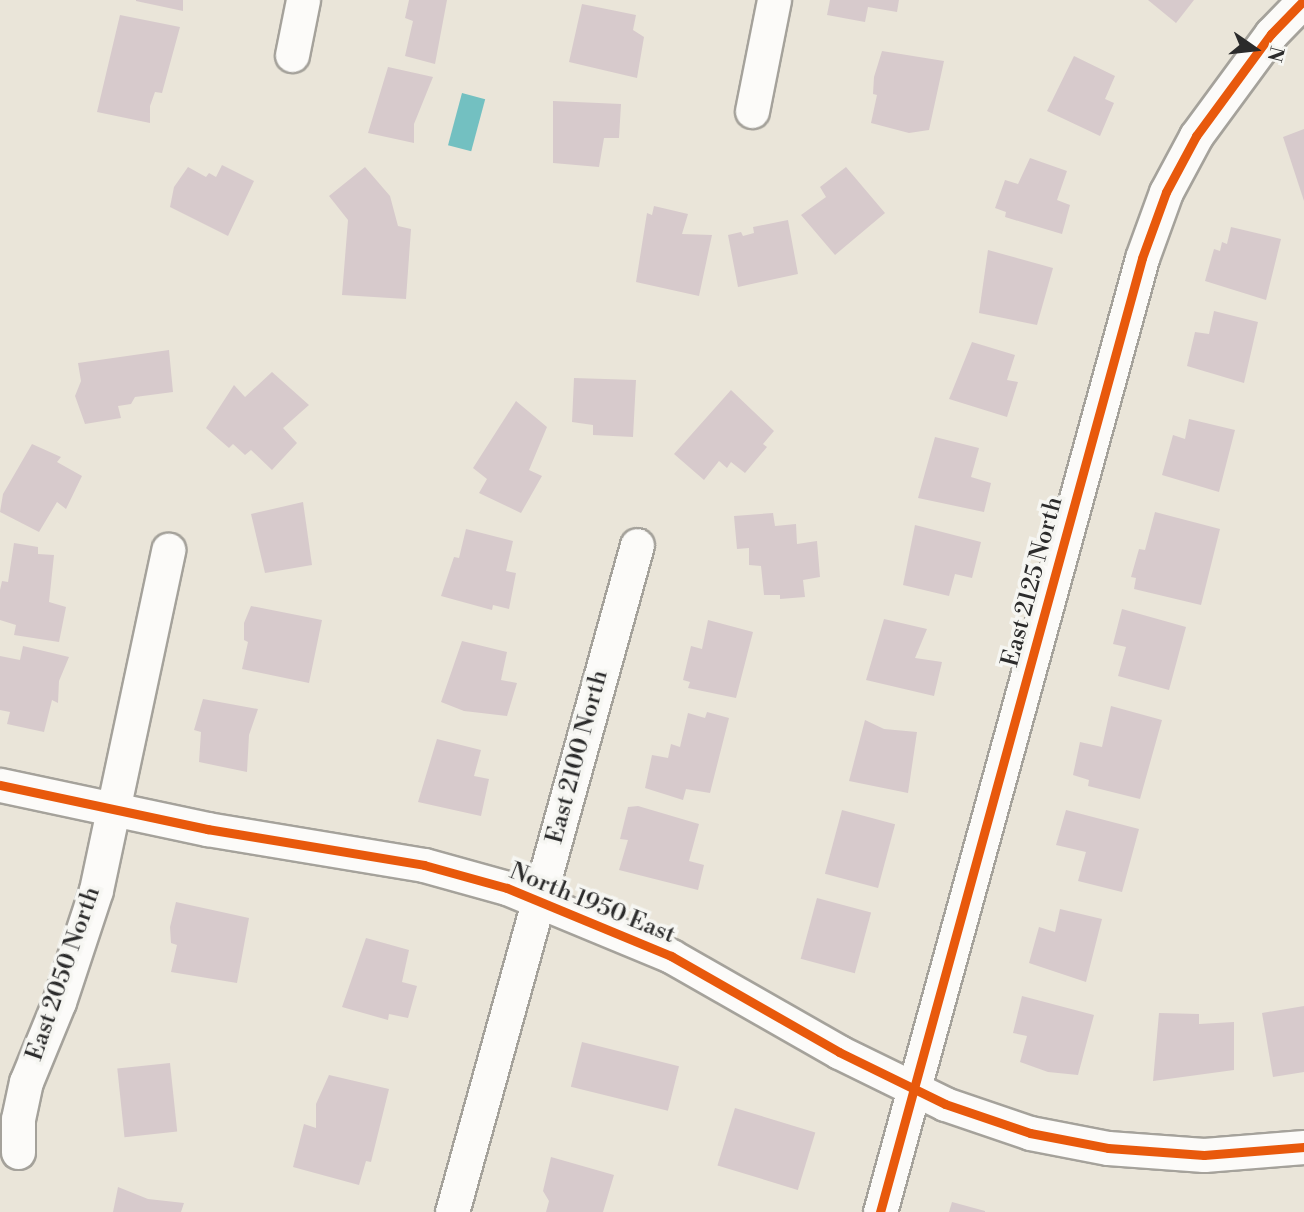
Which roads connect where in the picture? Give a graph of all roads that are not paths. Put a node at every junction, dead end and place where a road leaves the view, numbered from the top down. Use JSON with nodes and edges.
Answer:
{"nodes":[{"id":1,"x":303,"y":0,"type":"edge"},
{"id":2,"x":774,"y":0,"type":"edge"},
{"id":3,"x":1304,"y":0,"type":"edge"},
{"id":4,"x":292,"y":55,"type":"dead end"},
{"id":5,"x":752,"y":111,"type":"dead end"},
{"id":6,"x":637,"y":545,"type":"dead end"},
{"id":7,"x":168,"y":550,"type":"dead end"},
{"id":8,"x":0,"y":785,"type":"edge"},
{"id":9,"x":113,"y":810,"type":"junction"},
{"id":10,"x":538,"y":900,"type":"junction"},
{"id":11,"x":913,"y":1088,"type":"junction"},
{"id":12,"x":1304,"y":1147,"type":"edge"},
{"id":13,"x":18,"y":1152,"type":"dead end"},
{"id":14,"x":452,"y":1212,"type":"edge"},
{"id":15,"x":880,"y":1212,"type":"edge"}],
"edges":[{"from":1,"to":4,"type":"street"},
{"from":2,"to":5,"type":"street"},
{"from":3,"to":11,"type":"street","name":"East 2125 North"},
{"from":6,"to":10,"type":"street","name":"East 2100 North"},
{"from":7,"to":9,"type":"street","name":"East 2050 North"},
{"from":8,"to":9,"type":"street","name":"North 1950 East"},
{"from":9,"to":10,"type":"street","name":"North 1950 East"},
{"from":9,"to":13,"type":"street","name":"East 2050 North"},
{"from":10,"to":11,"type":"street","name":"North 1950 East"},
{"from":10,"to":14,"type":"street","name":"East 2100 North"},
{"from":11,"to":12,"type":"street","name":"North 1950 East"},
{"from":11,"to":15,"type":"street","name":"East 2125 North"}]}
